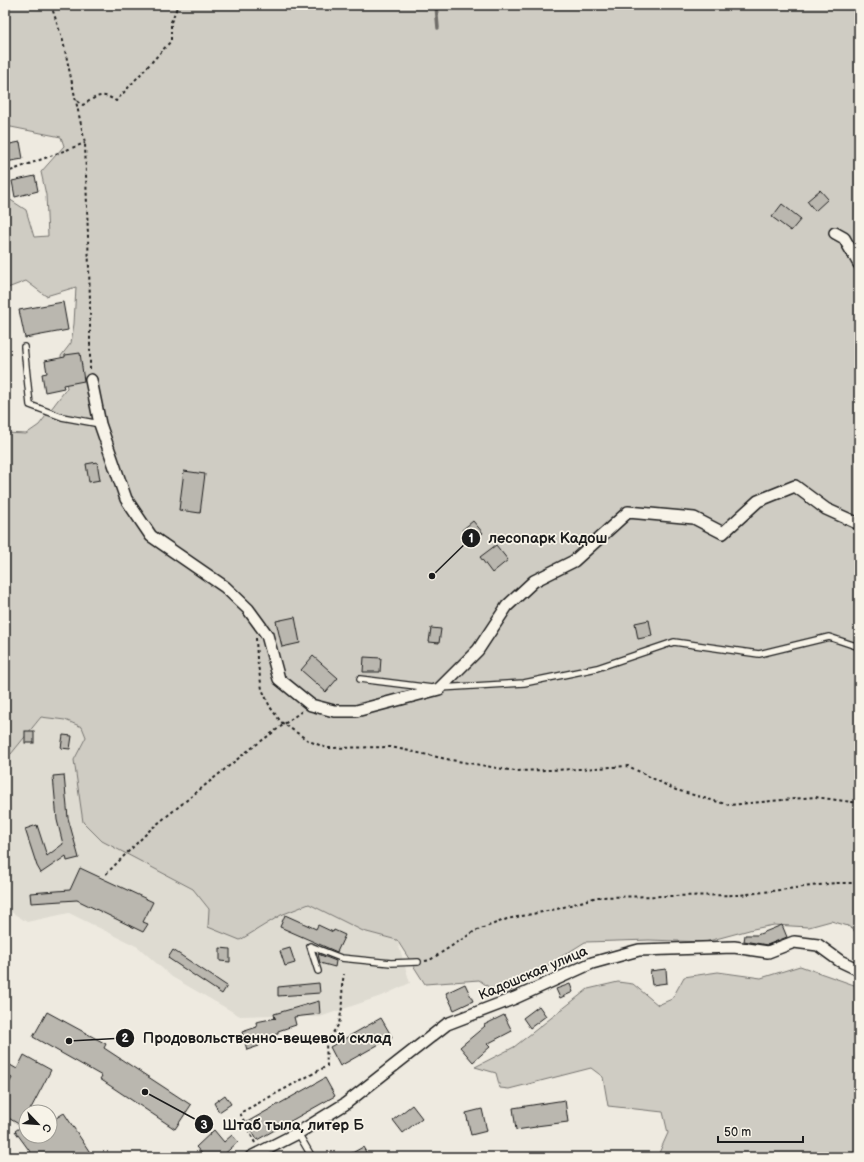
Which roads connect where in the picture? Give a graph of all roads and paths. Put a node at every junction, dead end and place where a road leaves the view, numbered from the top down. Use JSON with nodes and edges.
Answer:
{"nodes":[{"id":1,"x":51,"y":5,"type":"edge"},
{"id":2,"x":178,"y":5,"type":"edge"},
{"id":3,"x":76,"y":100,"type":"junction"},
{"id":4,"x":85,"y":143,"type":"junction"},
{"id":5,"x":5,"y":173,"type":"edge"},
{"id":6,"x":835,"y":233,"type":"dead end"},
{"id":7,"x":859,"y":264,"type":"edge"},
{"id":8,"x":24,"y":347,"type":"dead end"},
{"id":9,"x":90,"y":380,"type":"joint"},
{"id":10,"x":100,"y":424,"type":"junction"},
{"id":11,"x":859,"y":524,"type":"edge"},
{"id":12,"x":260,"y":626,"type":"junction"},
{"id":13,"x":859,"y":647,"type":"edge"},
{"id":14,"x":360,"y":679,"type":"dead end"},
{"id":15,"x":439,"y":688,"type":"junction"},
{"id":16,"x":311,"y":705,"type":"junction"},
{"id":17,"x":284,"y":724,"type":"junction"},
{"id":18,"x":859,"y":803,"type":"edge"},
{"id":19,"x":10,"y":838,"type":"dead end"},
{"id":20,"x":5,"y":840,"type":"edge"},
{"id":21,"x":106,"y":874,"type":"dead end"},
{"id":22,"x":859,"y":883,"type":"edge"},
{"id":23,"x":418,"y":962,"type":"joint"},
{"id":24,"x":859,"y":970,"type":"edge"},
{"id":25,"x":318,"y":971,"type":"dead end"},
{"id":26,"x":344,"y":974,"type":"dead end"},
{"id":27,"x":298,"y":1133,"type":"junction"},
{"id":28,"x":256,"y":1155,"type":"edge"},
{"id":29,"x":312,"y":1157,"type":"edge"}],
"edges":[{"from":1,"to":3,"type":"path"},
{"from":2,"to":3,"type":"path"},
{"from":3,"to":4,"type":"path"},
{"from":4,"to":5,"type":"path"},
{"from":4,"to":9,"type":"path"},
{"from":6,"to":7,"type":"street"},
{"from":8,"to":10,"type":"lane"},
{"from":9,"to":10,"type":"street"},
{"from":10,"to":12,"type":"street"},
{"from":11,"to":15,"type":"street"},
{"from":12,"to":16,"type":"street"},
{"from":12,"to":17,"type":"path"},
{"from":13,"to":15,"type":"lane"},
{"from":14,"to":15,"type":"lane"},
{"from":15,"to":16,"type":"street"},
{"from":16,"to":17,"type":"path"},
{"from":17,"to":18,"type":"path"},
{"from":17,"to":21,"type":"path"},
{"from":19,"to":20,"type":"path"},
{"from":22,"to":23,"type":"path"},
{"from":23,"to":25,"type":"lane"},
{"from":24,"to":27,"type":"street","name":"Кадошская улица"},
{"from":26,"to":28,"type":"path"},
{"from":27,"to":28,"type":"street","name":"Кадошская улица"},
{"from":27,"to":29,"type":"lane"}]}
